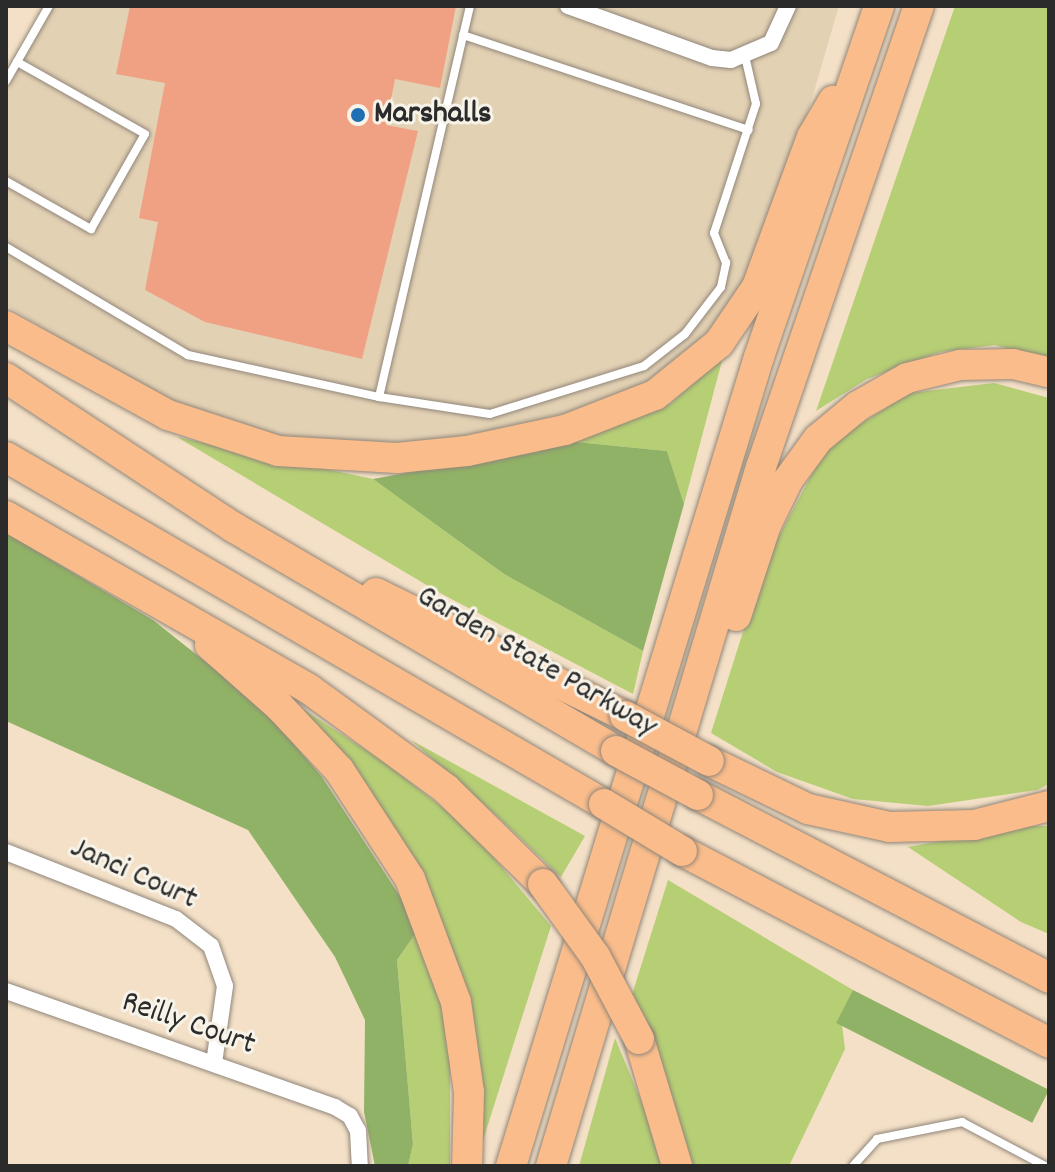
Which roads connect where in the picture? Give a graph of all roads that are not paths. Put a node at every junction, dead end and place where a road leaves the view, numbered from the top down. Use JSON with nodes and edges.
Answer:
{"nodes":[{"id":1,"x":49,"y":6,"type":"edge"},
{"id":2,"x":470,"y":6,"type":"edge"},
{"id":3,"x":568,"y":6,"type":"edge"},
{"id":4,"x":788,"y":6,"type":"edge"},
{"id":5,"x":879,"y":6,"type":"edge"},
{"id":6,"x":919,"y":6,"type":"edge"},
{"id":7,"x":463,"y":35,"type":"junction"},
{"id":8,"x":864,"y":48,"type":"junction"},
{"id":9,"x":745,"y":56,"type":"junction"},
{"id":10,"x":17,"y":62,"type":"junction"},
{"id":11,"x":6,"y":81,"type":"edge"},
{"id":12,"x":749,"y":130,"type":"junction"},
{"id":13,"x":6,"y":181,"type":"edge"},
{"id":14,"x":6,"y":247,"type":"edge"},
{"id":15,"x":6,"y":326,"type":"edge"},
{"id":16,"x":1049,"y":372,"type":"edge"},
{"id":17,"x":6,"y":378,"type":"edge"},
{"id":18,"x":379,"y":397,"type":"junction"},
{"id":19,"x":6,"y":457,"type":"edge"},
{"id":20,"x":6,"y":516,"type":"edge"},
{"id":21,"x":233,"y":527,"type":"junction"},
{"id":22,"x":175,"y":614,"type":"junction"},
{"id":23,"x":682,"y":721,"type":"junction"},
{"id":24,"x":1049,"y":806,"type":"edge"},
{"id":25,"x":6,"y":852,"type":"edge"},
{"id":26,"x":1049,"y":978,"type":"edge"},
{"id":27,"x":6,"y":991,"type":"edge"},
{"id":28,"x":1049,"y":1043,"type":"edge"},
{"id":29,"x":214,"y":1063,"type":"junction"},
{"id":30,"x":360,"y":1166,"type":"edge"},
{"id":31,"x":467,"y":1166,"type":"edge"},
{"id":32,"x":511,"y":1166,"type":"edge"},
{"id":33,"x":551,"y":1166,"type":"edge"},
{"id":34,"x":677,"y":1166,"type":"edge"},
{"id":35,"x":853,"y":1166,"type":"edge"},
{"id":36,"x":1045,"y":1166,"type":"edge"}],
"edges":[{"from":1,"to":10,"type":"lane"},
{"from":2,"to":7,"type":"lane"},
{"from":3,"to":9,"type":"street"},
{"from":4,"to":9,"type":"street"},
{"from":5,"to":8,"type":"highway"},
{"from":6,"to":23,"type":"highway"},
{"from":7,"to":12,"type":"lane"},
{"from":7,"to":18,"type":"lane"},
{"from":8,"to":15,"type":"highway"},
{"from":8,"to":32,"type":"highway"},
{"from":9,"to":12,"type":"lane"},
{"from":10,"to":11,"type":"lane"},
{"from":10,"to":13,"type":"lane"},
{"from":12,"to":18,"type":"lane"},
{"from":14,"to":18,"type":"lane"},
{"from":16,"to":23,"type":"highway"},
{"from":17,"to":21,"type":"highway","name":"Garden State Parkway"},
{"from":19,"to":28,"type":"highway","bridge":true},
{"from":20,"to":22,"type":"highway"},
{"from":21,"to":24,"type":"highway","bridge":true},
{"from":21,"to":26,"type":"highway","name":"Garden State Parkway","bridge":true},
{"from":22,"to":31,"type":"highway"},
{"from":22,"to":34,"type":"highway","bridge":true},
{"from":23,"to":33,"type":"highway"},
{"from":25,"to":29,"type":"street","name":"Janci Court"},
{"from":27,"to":29,"type":"street","name":"Reilly Court"},
{"from":29,"to":30,"type":"street","name":"Reilly Court"},
{"from":35,"to":36,"type":"lane"}]}
